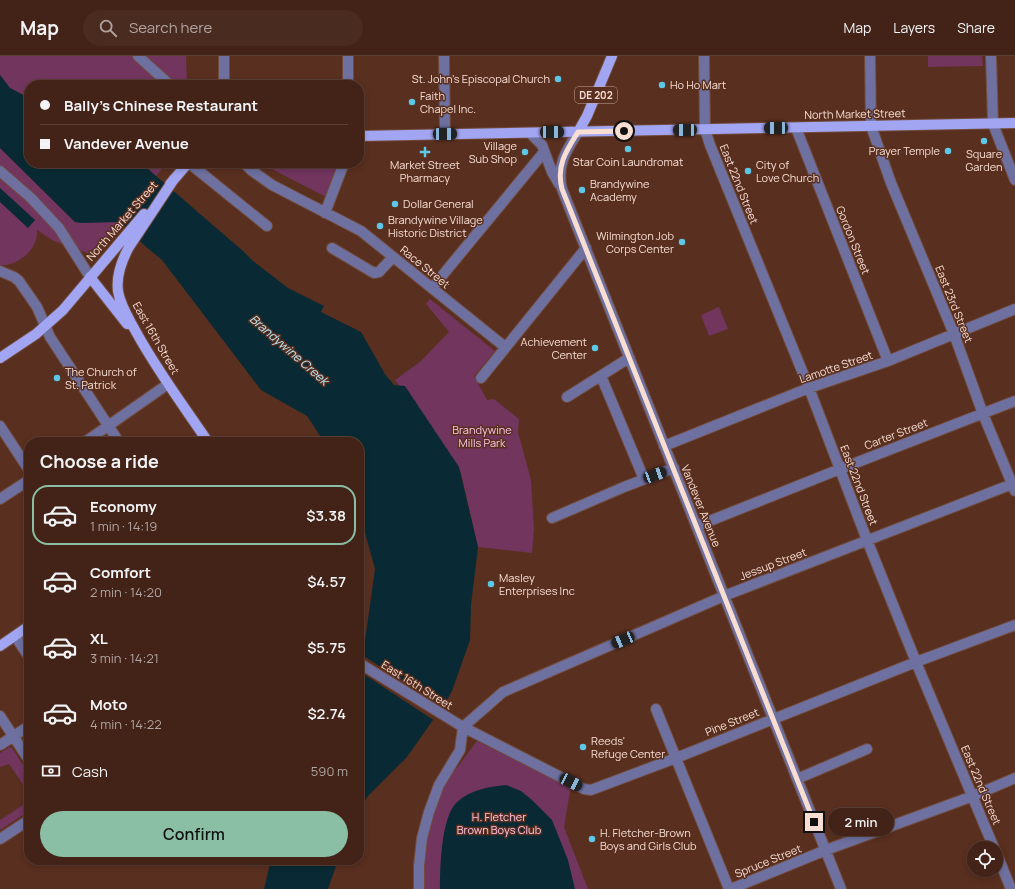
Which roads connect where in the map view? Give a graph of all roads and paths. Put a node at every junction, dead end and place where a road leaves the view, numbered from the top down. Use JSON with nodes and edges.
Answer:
{"nodes":[{"id":1,"x":138,"y":56,"type":"edge"},
{"id":2,"x":224,"y":56,"type":"edge"},
{"id":3,"x":348,"y":56,"type":"edge"},
{"id":4,"x":444,"y":56,"type":"edge"},
{"id":5,"x":612,"y":56,"type":"edge"},
{"id":6,"x":704,"y":56,"type":"edge"},
{"id":7,"x":870,"y":56,"type":"edge"},
{"id":8,"x":992,"y":56,"type":"edge"},
{"id":9,"x":164,"y":80,"type":"edge"},
{"id":10,"x":224,"y":80,"type":"edge"},
{"id":11,"x":348,"y":80,"type":"edge"},
{"id":12,"x":1015,"y":123,"type":"edge"},
{"id":13,"x":993,"y":124,"type":"junction"},
{"id":14,"x":871,"y":126,"type":"junction"},
{"id":15,"x":796,"y":128,"type":"junction"},
{"id":16,"x":705,"y":130,"type":"junction"},
{"id":17,"x":530,"y":132,"type":"junction"},
{"id":18,"x":578,"y":132,"type":"junction"},
{"id":19,"x":445,"y":134,"type":"junction"},
{"id":20,"x":364,"y":136,"type":"edge"},
{"id":21,"x":544,"y":152,"type":"junction"},
{"id":22,"x":184,"y":168,"type":"edge"},
{"id":23,"x":195,"y":168,"type":"edge"},
{"id":24,"x":249,"y":168,"type":"edge"},
{"id":25,"x":342,"y":168,"type":"edge"},
{"id":26,"x":0,"y":171,"type":"edge"},
{"id":27,"x":1015,"y":180,"type":"edge"},
{"id":28,"x":562,"y":189,"type":"junction"},
{"id":29,"x":326,"y":213,"type":"junction"},
{"id":30,"x":267,"y":226,"type":"dead end"},
{"id":31,"x":125,"y":244,"type":"junction"},
{"id":32,"x":332,"y":248,"type":"dead end"},
{"id":33,"x":586,"y":248,"type":"junction"},
{"id":34,"x":393,"y":257,"type":"junction"},
{"id":35,"x":0,"y":272,"type":"edge"},
{"id":36,"x":90,"y":277,"type":"junction"},
{"id":37,"x":432,"y":288,"type":"junction"},
{"id":38,"x":1015,"y":309,"type":"edge"},
{"id":39,"x":46,"y":326,"type":"junction"},
{"id":40,"x":954,"y":334,"type":"junction"},
{"id":41,"x":141,"y":341,"type":"junction"},
{"id":42,"x":505,"y":347,"type":"junction"},
{"id":43,"x":0,"y":358,"type":"edge"},
{"id":44,"x":630,"y":358,"type":"junction"},
{"id":45,"x":888,"y":361,"type":"junction"},
{"id":46,"x":601,"y":376,"type":"junction"},
{"id":47,"x":481,"y":378,"type":"dead end"},
{"id":48,"x":168,"y":384,"type":"junction"},
{"id":49,"x":809,"y":388,"type":"junction"},
{"id":50,"x":567,"y":397,"type":"dead end"},
{"id":51,"x":1015,"y":401,"type":"edge"},
{"id":52,"x":983,"y":414,"type":"junction"},
{"id":53,"x":108,"y":425,"type":"junction"},
{"id":54,"x":0,"y":426,"type":"edge"},
{"id":55,"x":92,"y":437,"type":"edge"},
{"id":56,"x":116,"y":437,"type":"edge"},
{"id":57,"x":205,"y":437,"type":"edge"},
{"id":58,"x":664,"y":446,"type":"junction"},
{"id":59,"x":24,"y":462,"type":"edge"},
{"id":60,"x":674,"y":468,"type":"junction"},
{"id":61,"x":840,"y":468,"type":"junction"},
{"id":62,"x":644,"y":480,"type":"junction"},
{"id":63,"x":24,"y":483,"type":"edge"},
{"id":64,"x":1014,"y":486,"type":"edge"},
{"id":65,"x":0,"y":499,"type":"edge"},
{"id":66,"x":552,"y":518,"type":"dead end"},
{"id":67,"x":697,"y":526,"type":"junction"},
{"id":68,"x":867,"y":540,"type":"junction"},
{"id":69,"x":724,"y":596,"type":"junction"},
{"id":70,"x":1015,"y":625,"type":"edge"},
{"id":71,"x":24,"y":629,"type":"edge"},
{"id":72,"x":14,"y":636,"type":"junction"},
{"id":73,"x":0,"y":646,"type":"edge"},
{"id":74,"x":24,"y":650,"type":"edge"},
{"id":75,"x":916,"y":662,"type":"junction"},
{"id":76,"x":364,"y":666,"type":"edge"},
{"id":77,"x":656,"y":709,"type":"dead end"},
{"id":78,"x":0,"y":716,"type":"edge"},
{"id":79,"x":773,"y":719,"type":"junction"},
{"id":80,"x":463,"y":727,"type":"junction"},
{"id":81,"x":24,"y":729,"type":"edge"},
{"id":82,"x":14,"y":736,"type":"junction"},
{"id":83,"x":0,"y":746,"type":"edge"},
{"id":84,"x":867,"y":749,"type":"dead end"},
{"id":85,"x":24,"y":752,"type":"edge"},
{"id":86,"x":676,"y":758,"type":"junction"},
{"id":87,"x":1015,"y":778,"type":"edge"},
{"id":88,"x":797,"y":779,"type":"junction"},
{"id":89,"x":973,"y":796,"type":"junction"},
{"id":90,"x":24,"y":823,"type":"edge"},
{"id":91,"x":0,"y":839,"type":"edge"},
{"id":92,"x":991,"y":841,"type":"edge"},
{"id":93,"x":826,"y":850,"type":"junction"},
{"id":94,"x":1003,"y":869,"type":"edge"},
{"id":95,"x":419,"y":889,"type":"edge"},
{"id":96,"x":730,"y":889,"type":"edge"},
{"id":97,"x":841,"y":889,"type":"edge"},
{"id":98,"x":1011,"y":889,"type":"edge"}],
"edges":[{"from":1,"to":9,"type":"street"},
{"from":2,"to":10,"type":"street"},
{"from":3,"to":11,"type":"street"},
{"from":4,"to":19,"type":"street"},
{"from":5,"to":18,"type":"main road","number":"DE 202"},
{"from":6,"to":16,"type":"street","name":"East 22nd Street"},
{"from":7,"to":14,"type":"street","name":"East 23rd Street"},
{"from":8,"to":13,"type":"street"},
{"from":12,"to":13,"type":"main road","name":"North Market Street"},
{"from":13,"to":14,"type":"main road","name":"North Market Street"},
{"from":13,"to":27,"type":"street"},
{"from":14,"to":15,"type":"main road","name":"North Market Street"},
{"from":14,"to":40,"type":"street","name":"East 23rd Street"},
{"from":15,"to":16,"type":"main road","name":"North Market Street"},
{"from":15,"to":45,"type":"street","name":"Gordon Street"},
{"from":16,"to":18,"type":"main road","name":"North Market Street"},
{"from":16,"to":49,"type":"street","name":"East 22nd Street"},
{"from":17,"to":18,"type":"main road","name":"North Market Street"},
{"from":17,"to":19,"type":"main road","name":"North Market Street"},
{"from":17,"to":21,"type":"street"},
{"from":18,"to":28,"type":"street","name":"Vandever Avenue"},
{"from":19,"to":20,"type":"main road","name":"North Market Street"},
{"from":21,"to":28,"type":"street"},
{"from":21,"to":37,"type":"street"},
{"from":22,"to":31,"type":"main road","name":"North Market Street"},
{"from":23,"to":30,"type":"street"},
{"from":24,"to":29,"type":"street","name":"Race Street"},
{"from":25,"to":29,"type":"street"},
{"from":26,"to":36,"type":"street"},
{"from":28,"to":33,"type":"street","name":"Vandever Avenue"},
{"from":29,"to":34,"type":"street","name":"Race Street"},
{"from":31,"to":36,"type":"main road","name":"North Market Street"},
{"from":31,"to":41,"type":"main road","name":"East 16th Street"},
{"from":32,"to":34,"type":"street"},
{"from":33,"to":42,"type":"street"},
{"from":33,"to":44,"type":"street","name":"Vandever Avenue"},
{"from":34,"to":37,"type":"street","name":"Race Street"},
{"from":35,"to":39,"type":"street"},
{"from":36,"to":39,"type":"main road","name":"North Market Street"},
{"from":36,"to":41,"type":"main road"},
{"from":37,"to":42,"type":"street","name":"Race Street"},
{"from":38,"to":40,"type":"street","name":"Lamotte Street"},
{"from":39,"to":43,"type":"main road","name":"North Market Street"},
{"from":39,"to":53,"type":"street"},
{"from":40,"to":45,"type":"street","name":"Lamotte Street"},
{"from":40,"to":52,"type":"street","name":"East 23rd Street"},
{"from":41,"to":48,"type":"main road","name":"East 16th Street"},
{"from":42,"to":47,"type":"street"},
{"from":44,"to":46,"type":"street"},
{"from":44,"to":58,"type":"street","name":"Vandever Avenue"},
{"from":45,"to":49,"type":"street","name":"Lamotte Street"},
{"from":46,"to":50,"type":"street"},
{"from":46,"to":62,"type":"street"},
{"from":48,"to":53,"type":"street"},
{"from":48,"to":57,"type":"main road","name":"East 16th Street"},
{"from":49,"to":58,"type":"street","name":"Lamotte Street"},
{"from":49,"to":61,"type":"street","name":"East 22nd Street"},
{"from":51,"to":52,"type":"street","name":"Carter Street"},
{"from":52,"to":61,"type":"street","name":"Carter Street"},
{"from":52,"to":64,"type":"street","name":"East 23rd Street"},
{"from":53,"to":55,"type":"street"},
{"from":53,"to":56,"type":"street"},
{"from":54,"to":59,"type":"street"},
{"from":58,"to":60,"type":"street","name":"Vandever Avenue"},
{"from":60,"to":62,"type":"street"},
{"from":60,"to":67,"type":"street","name":"Vandever Avenue"},
{"from":61,"to":67,"type":"street","name":"Carter Street"},
{"from":61,"to":68,"type":"street","name":"East 22nd Street"},
{"from":62,"to":66,"type":"street"},
{"from":63,"to":65,"type":"street"},
{"from":64,"to":68,"type":"street","name":"Jessup Street"},
{"from":67,"to":69,"type":"street","name":"Vandever Avenue"},
{"from":68,"to":69,"type":"street","name":"Jessup Street"},
{"from":68,"to":75,"type":"street","name":"East 22nd Street"},
{"from":69,"to":79,"type":"street","name":"Vandever Avenue"},
{"from":69,"to":80,"type":"street","name":"Jessup Street"},
{"from":70,"to":75,"type":"street","name":"Pine Street"},
{"from":71,"to":72,"type":"main road"},
{"from":72,"to":73,"type":"main road"},
{"from":72,"to":74,"type":"street"},
{"from":75,"to":79,"type":"street","name":"Pine Street"},
{"from":75,"to":89,"type":"street","name":"East 22nd Street"},
{"from":76,"to":80,"type":"street","name":"East 16th Street"},
{"from":77,"to":86,"type":"street"},
{"from":78,"to":82,"type":"street"},
{"from":79,"to":86,"type":"street","name":"Pine Street"},
{"from":79,"to":88,"type":"street","name":"Vandever Avenue"},
{"from":80,"to":86,"type":"street","name":"Pine Street"},
{"from":80,"to":95,"type":"street"},
{"from":81,"to":82,"type":"street"},
{"from":82,"to":83,"type":"street"},
{"from":82,"to":85,"type":"street"},
{"from":84,"to":88,"type":"street"},
{"from":86,"to":96,"type":"street"},
{"from":87,"to":89,"type":"street","name":"Spruce Street"},
{"from":88,"to":93,"type":"street","name":"Vandever Avenue"},
{"from":89,"to":92,"type":"street","name":"East 22nd Street"},
{"from":89,"to":93,"type":"street","name":"Spruce Street"},
{"from":90,"to":91,"type":"street"},
{"from":93,"to":96,"type":"street","name":"Spruce Street"},
{"from":93,"to":97,"type":"street","name":"Vandever Avenue"},
{"from":94,"to":98,"type":"street"}]}
